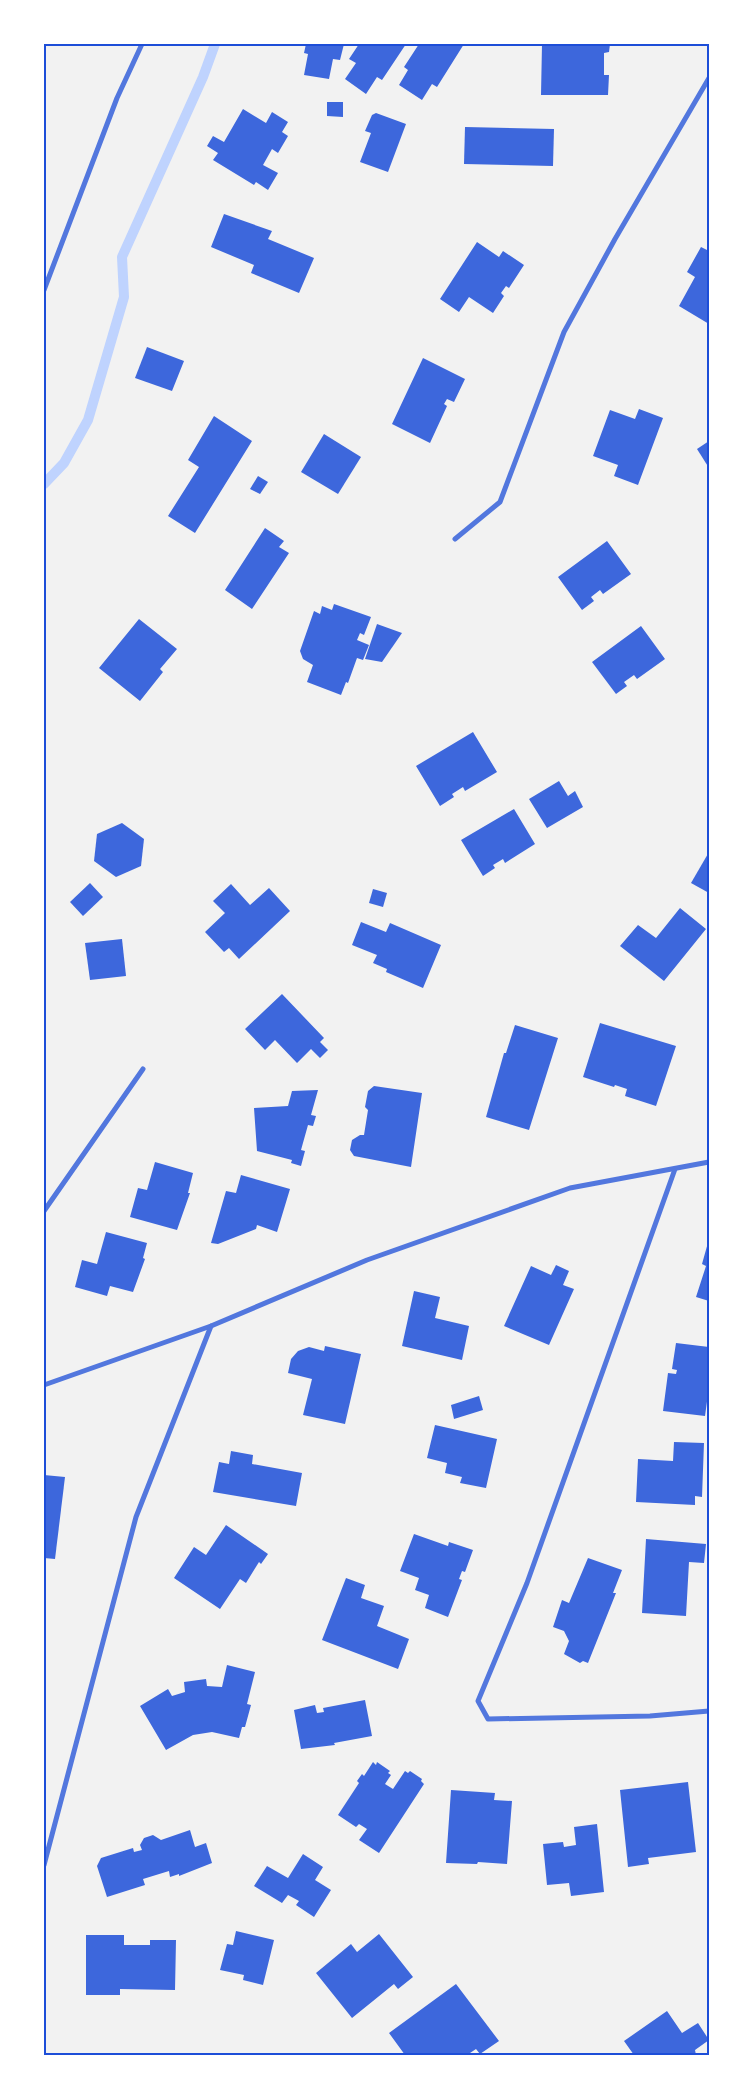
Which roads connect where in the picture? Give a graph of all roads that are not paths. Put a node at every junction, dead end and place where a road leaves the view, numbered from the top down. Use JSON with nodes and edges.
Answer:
{"nodes":[{"id":1,"x":142,"y":44,"type":"edge"},
{"id":2,"x":709,"y":78,"type":"edge"},
{"id":3,"x":44,"y":290,"type":"edge"},
{"id":4,"x":455,"y":539,"type":"dead end"},
{"id":5,"x":143,"y":1069,"type":"dead end"},
{"id":6,"x":709,"y":1162,"type":"edge"},
{"id":7,"x":675,"y":1169,"type":"junction"},
{"id":8,"x":44,"y":1211,"type":"edge"},
{"id":9,"x":210,"y":1326,"type":"junction"},
{"id":10,"x":44,"y":1385,"type":"edge"},
{"id":11,"x":709,"y":1711,"type":"edge"},
{"id":12,"x":44,"y":1865,"type":"edge"}],
"edges":[{"from":1,"to":3,"type":"street"},
{"from":2,"to":4,"type":"street"},
{"from":5,"to":8,"type":"street"},
{"from":6,"to":7,"type":"street"},
{"from":7,"to":9,"type":"street"},
{"from":7,"to":11,"type":"street"},
{"from":9,"to":10,"type":"street"},
{"from":9,"to":12,"type":"street"}]}
